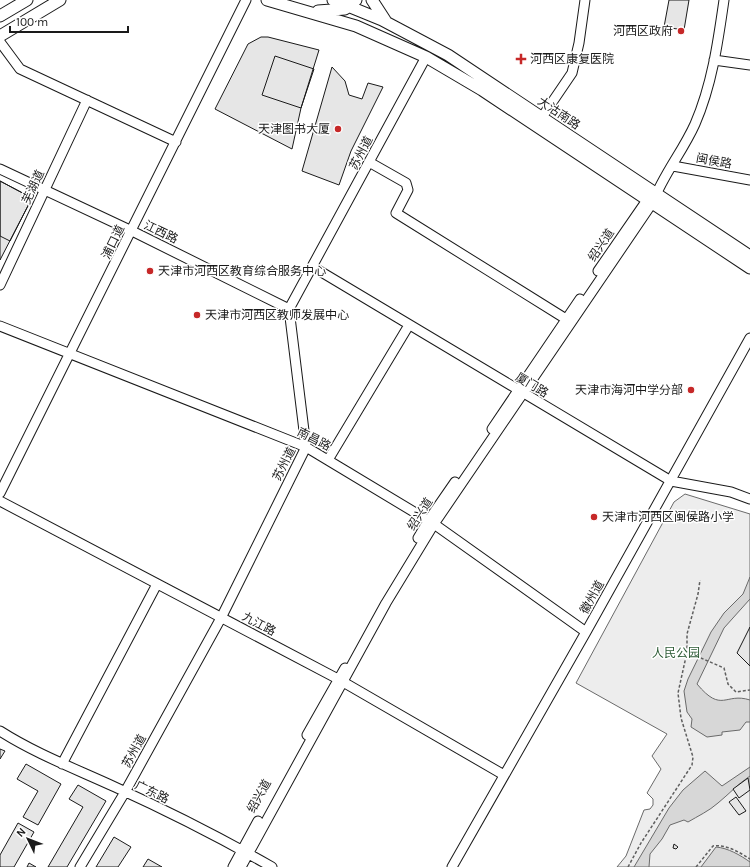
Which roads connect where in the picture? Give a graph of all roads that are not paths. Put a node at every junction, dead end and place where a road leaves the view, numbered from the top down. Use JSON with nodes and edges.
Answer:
{"nodes":[{"id":1,"x":27,"y":0,"type":"edge"},
{"id":2,"x":60,"y":0,"type":"edge"},
{"id":3,"x":246,"y":0,"type":"edge"},
{"id":4,"x":266,"y":0,"type":"edge"},
{"id":5,"x":333,"y":0,"type":"edge"},
{"id":6,"x":372,"y":0,"type":"edge"},
{"id":7,"x":585,"y":0,"type":"edge"},
{"id":8,"x":724,"y":0,"type":"edge"},
{"id":9,"x":354,"y":5,"type":"edge"},
{"id":10,"x":303,"y":11,"type":"junction"},
{"id":11,"x":0,"y":16,"type":"edge"},
{"id":12,"x":342,"y":22,"type":"junction"},
{"id":13,"x":390,"y":24,"type":"junction"},
{"id":14,"x":356,"y":26,"type":"junction"},
{"id":15,"x":0,"y":36,"type":"edge"},
{"id":16,"x":381,"y":37,"type":"junction"},
{"id":17,"x":0,"y":42,"type":"edge"},
{"id":18,"x":426,"y":57,"type":"junction"},
{"id":19,"x":714,"y":60,"type":"junction"},
{"id":20,"x":750,"y":65,"type":"edge"},
{"id":21,"x":87,"y":100,"type":"junction"},
{"id":22,"x":539,"y":121,"type":"junction"},
{"id":23,"x":176,"y":142,"type":"junction"},
{"id":24,"x":369,"y":162,"type":"junction"},
{"id":25,"x":673,"y":166,"type":"junction"},
{"id":26,"x":0,"y":169,"type":"edge"},
{"id":27,"x":750,"y":180,"type":"edge"},
{"id":28,"x":45,"y":189,"type":"junction"},
{"id":29,"x":652,"y":198,"type":"junction"},
{"id":30,"x":132,"y":231,"type":"junction"},
{"id":31,"x":750,"y":256,"type":"edge"},
{"id":32,"x":313,"y":267,"type":"junction"},
{"id":33,"x":750,"y":268,"type":"edge"},
{"id":34,"x":0,"y":284,"type":"edge"},
{"id":35,"x":289,"y":309,"type":"junction"},
{"id":36,"x":566,"y":319,"type":"junction"},
{"id":37,"x":409,"y":325,"type":"junction"},
{"id":38,"x":0,"y":326,"type":"edge"},
{"id":39,"x":750,"y":338,"type":"edge"},
{"id":40,"x":71,"y":354,"type":"junction"},
{"id":41,"x":521,"y":392,"type":"junction"},
{"id":42,"x":306,"y":447,"type":"junction"},
{"id":43,"x":328,"y":460,"type":"junction"},
{"id":44,"x":671,"y":481,"type":"junction"},
{"id":45,"x":0,"y":493,"type":"edge"},
{"id":46,"x":750,"y":499,"type":"edge"},
{"id":47,"x":0,"y":501,"type":"edge"},
{"id":48,"x":431,"y":522,"type":"junction"},
{"id":49,"x":157,"y":584,"type":"junction"},
{"id":50,"x":221,"y":618,"type":"junction"},
{"id":51,"x":586,"y":632,"type":"junction"},
{"id":52,"x":341,"y":681,"type":"junction"},
{"id":53,"x":0,"y":731,"type":"edge"},
{"id":54,"x":62,"y":764,"type":"junction"},
{"id":55,"x":504,"y":775,"type":"junction"},
{"id":56,"x":125,"y":792,"type":"junction"},
{"id":57,"x":245,"y":852,"type":"junction"},
{"id":58,"x":80,"y":867,"type":"edge"},
{"id":59,"x":233,"y":867,"type":"edge"},
{"id":60,"x":241,"y":867,"type":"edge"},
{"id":61,"x":272,"y":867,"type":"edge"},
{"id":62,"x":452,"y":867,"type":"edge"}],
"edges":[{"from":1,"to":11,"type":"main road"},
{"from":2,"to":15,"type":"main road"},
{"from":3,"to":23,"type":"street","name":"浦口道"},
{"from":4,"to":10,"type":"main road","name":"大沽南路"},
{"from":5,"to":9,"type":"main road","name":"大沽南路"},
{"from":6,"to":13,"type":"main road"},
{"from":7,"to":22,"type":"street"},
{"from":8,"to":19,"type":"street","name":"绍兴道"},
{"from":9,"to":10,"type":"main road"},
{"from":9,"to":12,"type":"main road"},
{"from":9,"to":13,"type":"main road","name":"大沽南路"},
{"from":9,"to":14,"type":"main road"},
{"from":9,"to":16,"type":"main road"},
{"from":10,"to":12,"type":"main road","name":"大沽南路"},
{"from":12,"to":14,"type":"main road","name":"大沽南路"},
{"from":13,"to":22,"type":"main road","name":"大沽南路"},
{"from":14,"to":16,"type":"main road","name":"大沽南路"},
{"from":16,"to":18,"type":"main road","name":"大沽南路"},
{"from":17,"to":21,"type":"street"},
{"from":18,"to":22,"type":"main road","name":"大沽南路"},
{"from":18,"to":24,"type":"street","name":"苏州道"},
{"from":19,"to":20,"type":"street"},
{"from":19,"to":25,"type":"street","name":"绍兴道"},
{"from":21,"to":23,"type":"street"},
{"from":21,"to":28,"type":"street","name":"芜湖道"},
{"from":22,"to":29,"type":"main road","name":"大沽南路"},
{"from":23,"to":30,"type":"street","name":"浦口道"},
{"from":24,"to":32,"type":"street","name":"苏州道"},
{"from":24,"to":36,"type":"street"},
{"from":25,"to":27,"type":"street","name":"闽侯路"},
{"from":25,"to":29,"type":"street","name":"绍兴道"},
{"from":26,"to":28,"type":"street","name":"江西路"},
{"from":28,"to":30,"type":"street","name":"江西路"},
{"from":28,"to":34,"type":"street","name":"芜湖道"},
{"from":29,"to":31,"type":"main road","name":"大沽南路"},
{"from":29,"to":33,"type":"main road","name":"大沽南路"},
{"from":29,"to":36,"type":"street","name":"绍兴道"},
{"from":29,"to":41,"type":"street","name":"绍兴道"},
{"from":30,"to":35,"type":"street","name":"江西路"},
{"from":30,"to":40,"type":"street","name":"浦口道"},
{"from":32,"to":35,"type":"street","name":"苏州道"},
{"from":32,"to":37,"type":"street","name":"厦门路"},
{"from":35,"to":42,"type":"street","name":"苏州道"},
{"from":36,"to":41,"type":"street","name":"绍兴道"},
{"from":37,"to":41,"type":"street","name":"厦门路"},
{"from":37,"to":43,"type":"street"},
{"from":38,"to":40,"type":"street","name":"南昌路"},
{"from":39,"to":44,"type":"street","name":"徽州道"},
{"from":40,"to":42,"type":"street","name":"南昌路"},
{"from":40,"to":45,"type":"street","name":"浦口道"},
{"from":41,"to":44,"type":"street","name":"厦门路"},
{"from":41,"to":48,"type":"street","name":"绍兴道"},
{"from":42,"to":43,"type":"street","name":"南昌路"},
{"from":42,"to":50,"type":"street","name":"苏州道"},
{"from":43,"to":48,"type":"street","name":"南昌路"},
{"from":44,"to":46,"type":"street","name":"厦门路"},
{"from":44,"to":51,"type":"street","name":"徽州道"},
{"from":47,"to":49,"type":"street","name":"九江路"},
{"from":48,"to":51,"type":"street","name":"南昌路"},
{"from":48,"to":52,"type":"street","name":"绍兴道"},
{"from":49,"to":50,"type":"street","name":"九江路"},
{"from":49,"to":54,"type":"street"},
{"from":50,"to":52,"type":"street","name":"九江路"},
{"from":50,"to":56,"type":"street","name":"苏州道"},
{"from":51,"to":55,"type":"street","name":"徽州道"},
{"from":52,"to":55,"type":"street","name":"九江路"},
{"from":52,"to":57,"type":"street","name":"绍兴道"},
{"from":53,"to":54,"type":"street","name":"广东路"},
{"from":54,"to":56,"type":"street","name":"广东路"},
{"from":55,"to":62,"type":"street","name":"徽州道"},
{"from":56,"to":57,"type":"street","name":"广东路"},
{"from":56,"to":58,"type":"street","name":"苏州道"},
{"from":57,"to":59,"type":"street","name":"绍兴道"},
{"from":57,"to":60,"type":"street","name":"绍兴道"},
{"from":57,"to":61,"type":"street","name":"广东路"}]}
